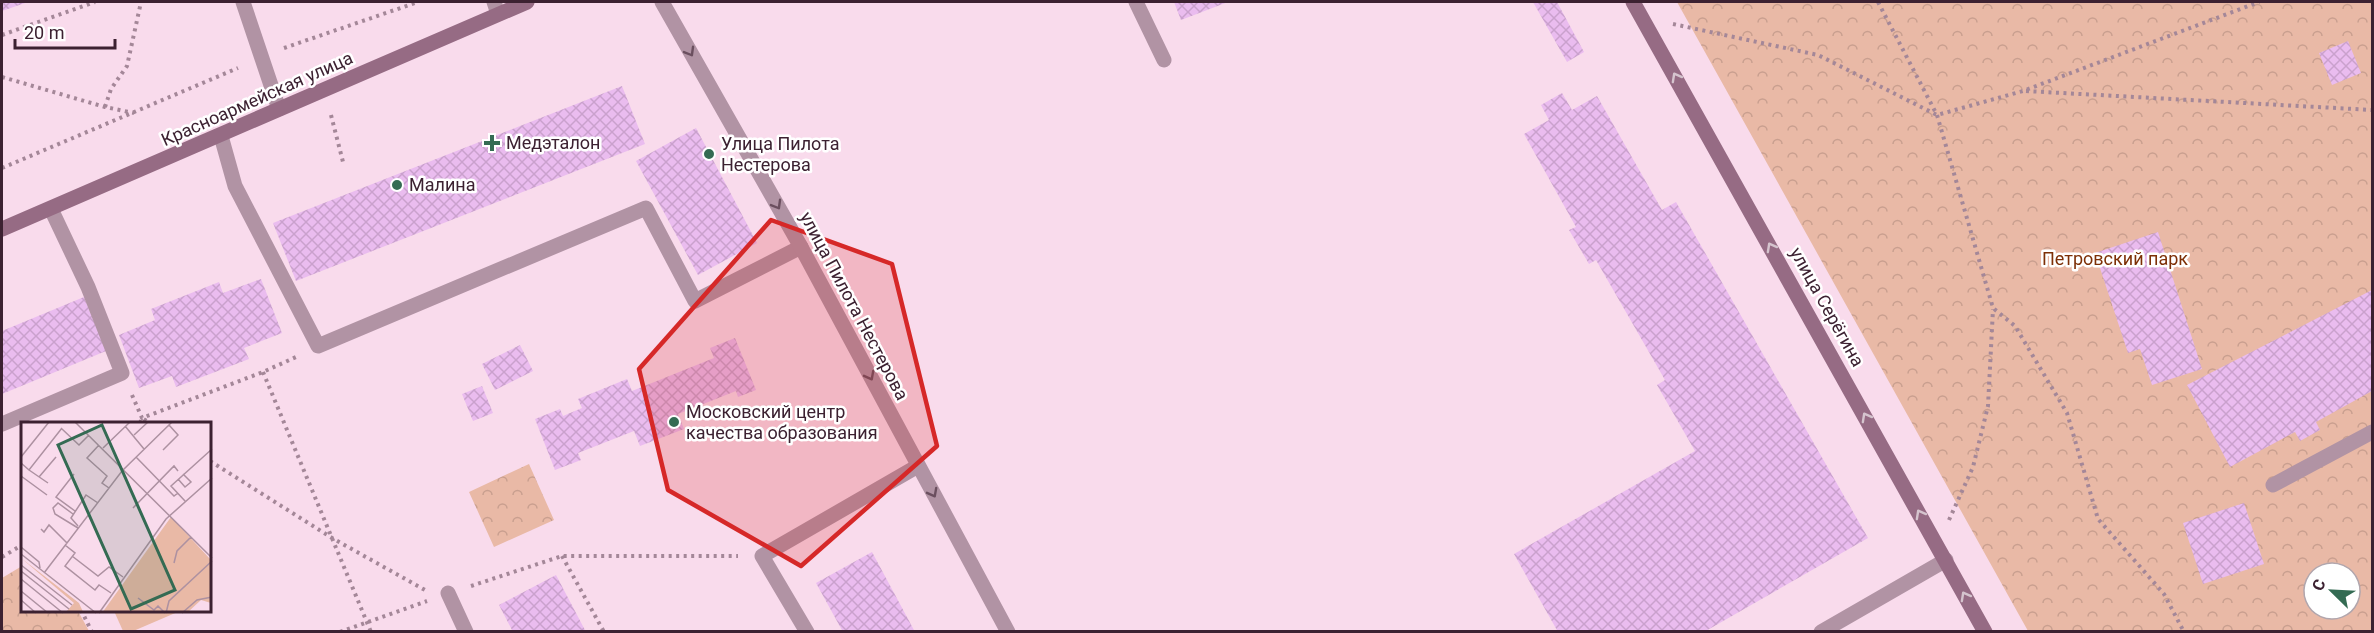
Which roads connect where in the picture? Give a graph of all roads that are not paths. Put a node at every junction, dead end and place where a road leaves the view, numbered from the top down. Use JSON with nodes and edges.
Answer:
{"nodes":[{"id":1,"x":243,"y":2,"type":"edge"},
{"id":2,"x":527,"y":2,"type":"edge"},
{"id":3,"x":662,"y":2,"type":"edge"},
{"id":4,"x":1136,"y":2,"type":"edge"},
{"id":5,"x":1633,"y":2,"type":"edge"},
{"id":6,"x":496,"y":8,"type":"edge"},
{"id":7,"x":1164,"y":60,"type":"dead end"},
{"id":8,"x":279,"y":110,"type":"junction"},
{"id":9,"x":221,"y":136,"type":"junction"},
{"id":10,"x":51,"y":209,"type":"junction"},
{"id":11,"x":2,"y":229,"type":"edge"},
{"id":12,"x":801,"y":247,"type":"junction"},
{"id":13,"x":2,"y":424,"type":"edge"},
{"id":14,"x":2373,"y":432,"type":"edge"},
{"id":15,"x":918,"y":466,"type":"junction"},
{"id":16,"x":2273,"y":484,"type":"dead end"},
{"id":17,"x":1946,"y":560,"type":"junction"},
{"id":18,"x":442,"y":595,"type":"road end"},
{"id":19,"x":466,"y":632,"type":"edge"},
{"id":20,"x":807,"y":632,"type":"edge"},
{"id":21,"x":1008,"y":632,"type":"edge"},
{"id":22,"x":1821,"y":632,"type":"edge"},
{"id":23,"x":1985,"y":632,"type":"edge"}],
"edges":[{"from":1,"to":8,"type":"street"},
{"from":2,"to":6,"type":"street","name":"Красноармейская улица"},
{"from":3,"to":12,"type":"street","name":"улица Пилота Нестерова","one_way":true},
{"from":4,"to":7,"type":"street"},
{"from":17,"to":5,"type":"street","name":"улица Серёгина","one_way":true},
{"from":6,"to":8,"type":"street","name":"Красноармейская улица"},
{"from":8,"to":9,"type":"street","name":"Красноармейская улица"},
{"from":9,"to":10,"type":"street","name":"Красноармейская улица"},
{"from":9,"to":12,"type":"street"},
{"from":10,"to":11,"type":"street","name":"Красноармейская улица"},
{"from":10,"to":13,"type":"street"},
{"from":12,"to":15,"type":"street","name":"улица Пилота Нестерова","one_way":true},
{"from":14,"to":16,"type":"street"},
{"from":15,"to":20,"type":"street"},
{"from":15,"to":21,"type":"street","name":"улица Пилота Нестерова","one_way":true},
{"from":17,"to":22,"type":"street"},
{"from":23,"to":17,"type":"street","name":"улица Серёгина","one_way":true},
{"from":18,"to":19,"type":"street"}]}
